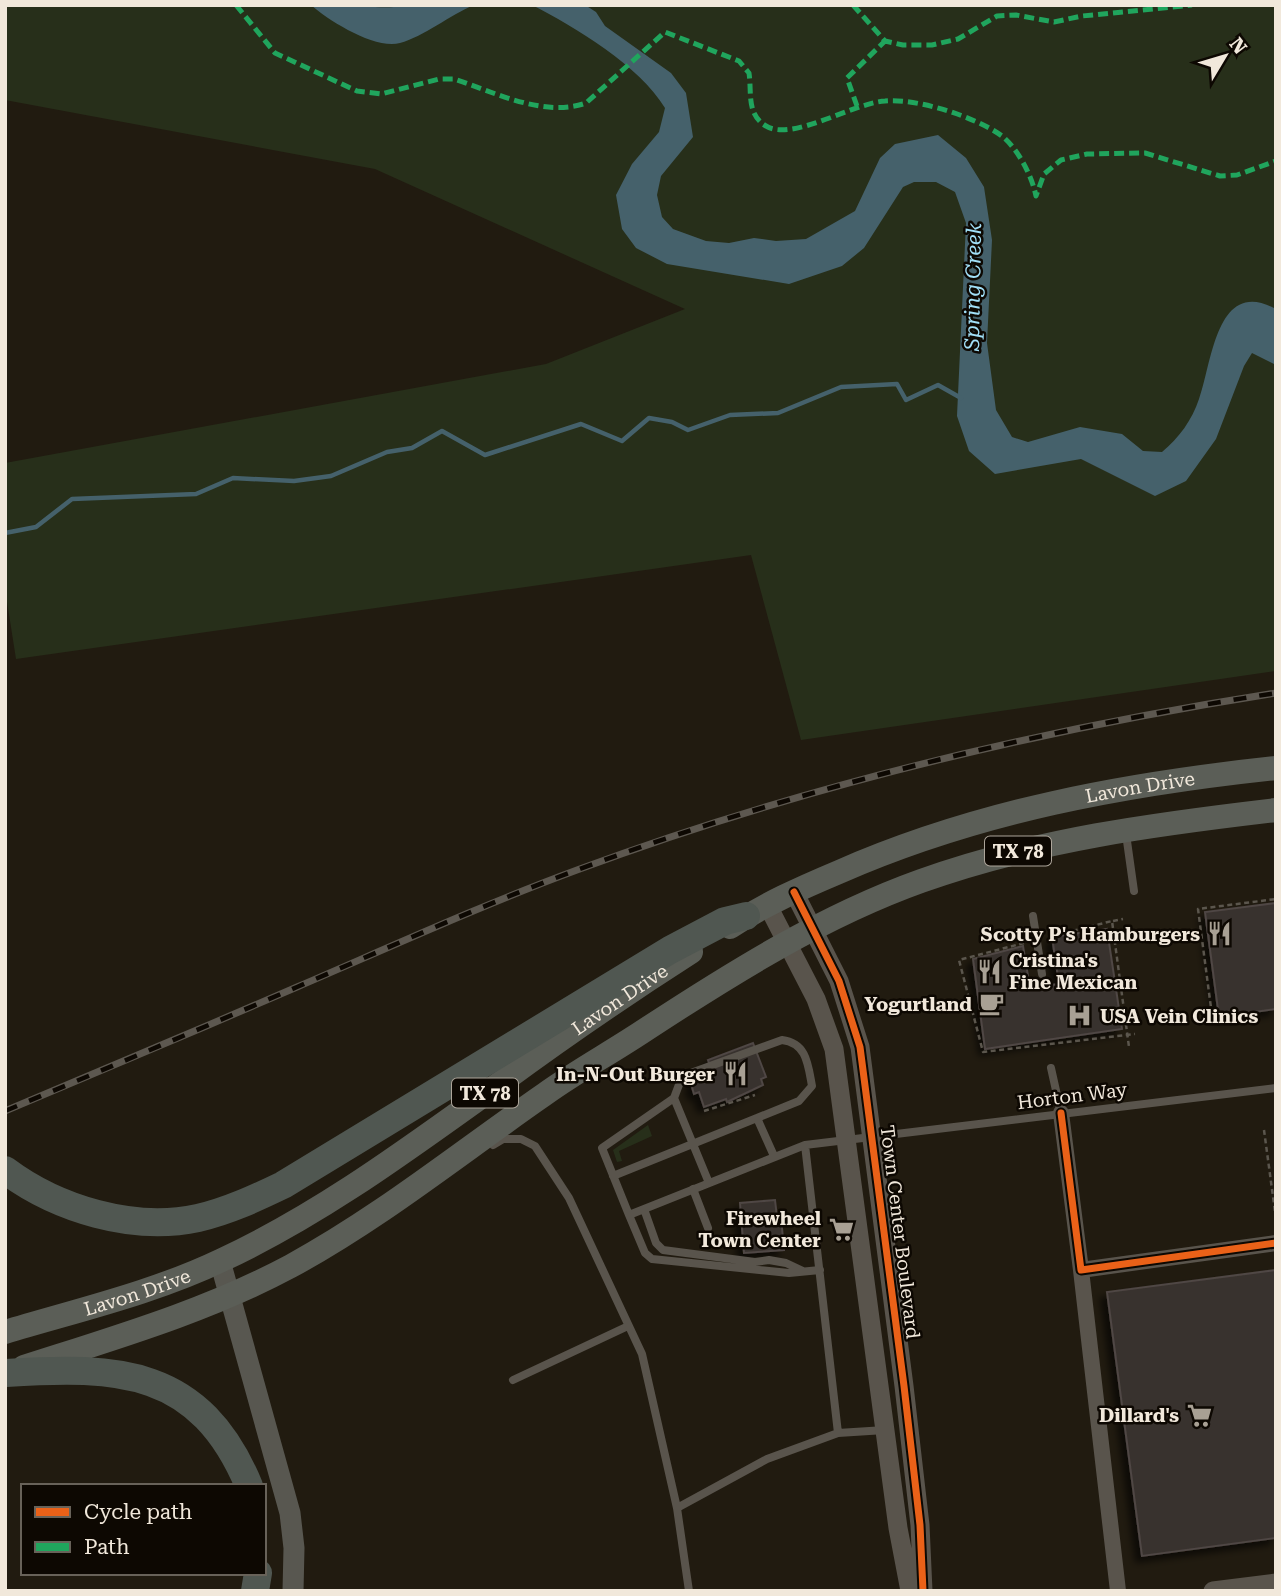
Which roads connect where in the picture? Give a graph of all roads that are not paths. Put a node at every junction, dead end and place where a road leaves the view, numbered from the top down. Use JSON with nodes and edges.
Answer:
{"nodes":[{"id":1,"x":1276,"y":768,"type":"edge"},
{"id":2,"x":1276,"y":810,"type":"edge"},
{"id":3,"x":1126,"y":831,"type":"junction"},
{"id":4,"x":1134,"y":891,"type":"dead end"},
{"id":5,"x":794,"y":892,"type":"junction"},
{"id":6,"x":757,"y":910,"type":"junction"},
{"id":7,"x":1032,"y":916,"type":"dead end"},
{"id":8,"x":812,"y":930,"type":"junction"},
{"id":9,"x":788,"y":943,"type":"junction"},
{"id":10,"x":1042,"y":974,"type":"dead end"},
{"id":11,"x":1051,"y":1068,"type":"dead end"},
{"id":12,"x":1276,"y":1088,"type":"edge"},
{"id":13,"x":674,"y":1098,"type":"junction"},
{"id":14,"x":1061,"y":1113,"type":"junction"},
{"id":15,"x":757,"y":1118,"type":"junction"},
{"id":16,"x":873,"y":1136,"type":"junction"},
{"id":17,"x":848,"y":1138,"type":"junction"},
{"id":18,"x":693,"y":1144,"type":"junction"},
{"id":19,"x":805,"y":1145,"type":"junction"},
{"id":20,"x":774,"y":1156,"type":"junction"},
{"id":21,"x":5,"y":1170,"type":"edge"},
{"id":22,"x":613,"y":1176,"type":"junction"},
{"id":23,"x":427,"y":1178,"type":"junction"},
{"id":24,"x":709,"y":1183,"type":"junction"},
{"id":25,"x":693,"y":1189,"type":"junction"},
{"id":26,"x":644,"y":1209,"type":"junction"},
{"id":27,"x":629,"y":1215,"type":"junction"},
{"id":28,"x":708,"y":1228,"type":"dead end"},
{"id":29,"x":1276,"y":1243,"type":"edge"},
{"id":30,"x":220,"y":1261,"type":"junction"},
{"id":31,"x":820,"y":1270,"type":"junction"},
{"id":32,"x":1081,"y":1270,"type":"junction"},
{"id":33,"x":803,"y":1271,"type":"junction"},
{"id":34,"x":230,"y":1296,"type":"junction"},
{"id":35,"x":626,"y":1327,"type":"junction"},
{"id":36,"x":5,"y":1332,"type":"edge"},
{"id":37,"x":6,"y":1373,"type":"edge"},
{"id":38,"x":513,"y":1380,"type":"dead end"},
{"id":39,"x":885,"y":1430,"type":"junction"},
{"id":40,"x":838,"y":1433,"type":"junction"},
{"id":41,"x":248,"y":1484,"type":"edge"},
{"id":42,"x":677,"y":1508,"type":"junction"},
{"id":43,"x":1276,"y":1583,"type":"edge"},
{"id":44,"x":1248,"y":1588,"type":"edge"},
{"id":45,"x":293,"y":1591,"type":"edge"},
{"id":46,"x":689,"y":1591,"type":"edge"},
{"id":47,"x":910,"y":1591,"type":"edge"},
{"id":48,"x":923,"y":1591,"type":"edge"},
{"id":49,"x":1118,"y":1591,"type":"edge"},
{"id":50,"x":1213,"y":1591,"type":"edge"}],
"edges":[{"from":1,"to":5,"type":"main road","name":"Lavon Drive","number":"TX 78"},
{"from":2,"to":3,"type":"main road","name":"Lavon Drive","number":"TX 78"},
{"from":3,"to":4,"type":"lane"},
{"from":3,"to":8,"type":"main road","name":"Lavon Drive","number":"TX 78"},
{"from":5,"to":6,"type":"main road","name":"Lavon Drive","number":"TX 78"},
{"from":5,"to":8,"type":"street","name":"Town Center Boulevard"},
{"from":6,"to":9,"type":"street","name":"Town Center Boulevard"},
{"from":6,"to":21,"type":"highway"},
{"from":6,"to":30,"type":"main road","name":"Lavon Drive","number":"TX 78"},
{"from":7,"to":10,"type":"lane"},
{"from":8,"to":9,"type":"main road","name":"Lavon Drive","number":"TX 78"},
{"from":8,"to":16,"type":"street","name":"Town Center Boulevard"},
{"from":9,"to":17,"type":"street","name":"Town Center Boulevard"},
{"from":9,"to":23,"type":"main road","name":"Lavon Drive","number":"TX 78"},
{"from":11,"to":14,"type":"lane"},
{"from":12,"to":14,"type":"lane","name":"Horton Way"},
{"from":13,"to":15,"type":"lane"},
{"from":13,"to":18,"type":"lane"},
{"from":13,"to":22,"type":"lane"},
{"from":14,"to":16,"type":"lane","name":"Horton Way"},
{"from":14,"to":32,"type":"street"},
{"from":15,"to":18,"type":"lane"},
{"from":15,"to":20,"type":"lane"},
{"from":16,"to":17,"type":"lane","name":"Horton Way"},
{"from":16,"to":48,"type":"street","name":"Town Center Boulevard"},
{"from":17,"to":19,"type":"lane","name":"Horton Way"},
{"from":17,"to":39,"type":"street","name":"Town Center Boulevard"},
{"from":18,"to":22,"type":"lane"},
{"from":18,"to":24,"type":"lane"},
{"from":19,"to":20,"type":"lane","name":"Horton Way"},
{"from":19,"to":31,"type":"lane"},
{"from":20,"to":24,"type":"lane","name":"Horton Way"},
{"from":22,"to":27,"type":"lane"},
{"from":23,"to":34,"type":"main road","name":"Lavon Drive","number":"TX 78"},
{"from":23,"to":35,"type":"lane"},
{"from":24,"to":25,"type":"lane","name":"Horton Way"},
{"from":25,"to":26,"type":"lane","name":"Horton Way"},
{"from":25,"to":28,"type":"lane"},
{"from":26,"to":27,"type":"lane","name":"Horton Way"},
{"from":26,"to":33,"type":"lane"},
{"from":27,"to":33,"type":"lane"},
{"from":29,"to":32,"type":"street"},
{"from":30,"to":34,"type":"main road"},
{"from":30,"to":36,"type":"main road","name":"Lavon Drive","number":"TX 78"},
{"from":31,"to":33,"type":"lane"},
{"from":31,"to":40,"type":"lane"},
{"from":32,"to":49,"type":"street"},
{"from":34,"to":37,"type":"main road","name":"Lavon Drive","number":"TX 78"},
{"from":34,"to":45,"type":"main road"},
{"from":35,"to":38,"type":"lane"},
{"from":35,"to":42,"type":"lane"},
{"from":37,"to":41,"type":"highway"},
{"from":39,"to":40,"type":"lane"},
{"from":39,"to":47,"type":"street","name":"Town Center Boulevard"},
{"from":40,"to":42,"type":"lane"},
{"from":42,"to":46,"type":"lane"},
{"from":43,"to":44,"type":"street"},
{"from":44,"to":50,"type":"street"}]}
